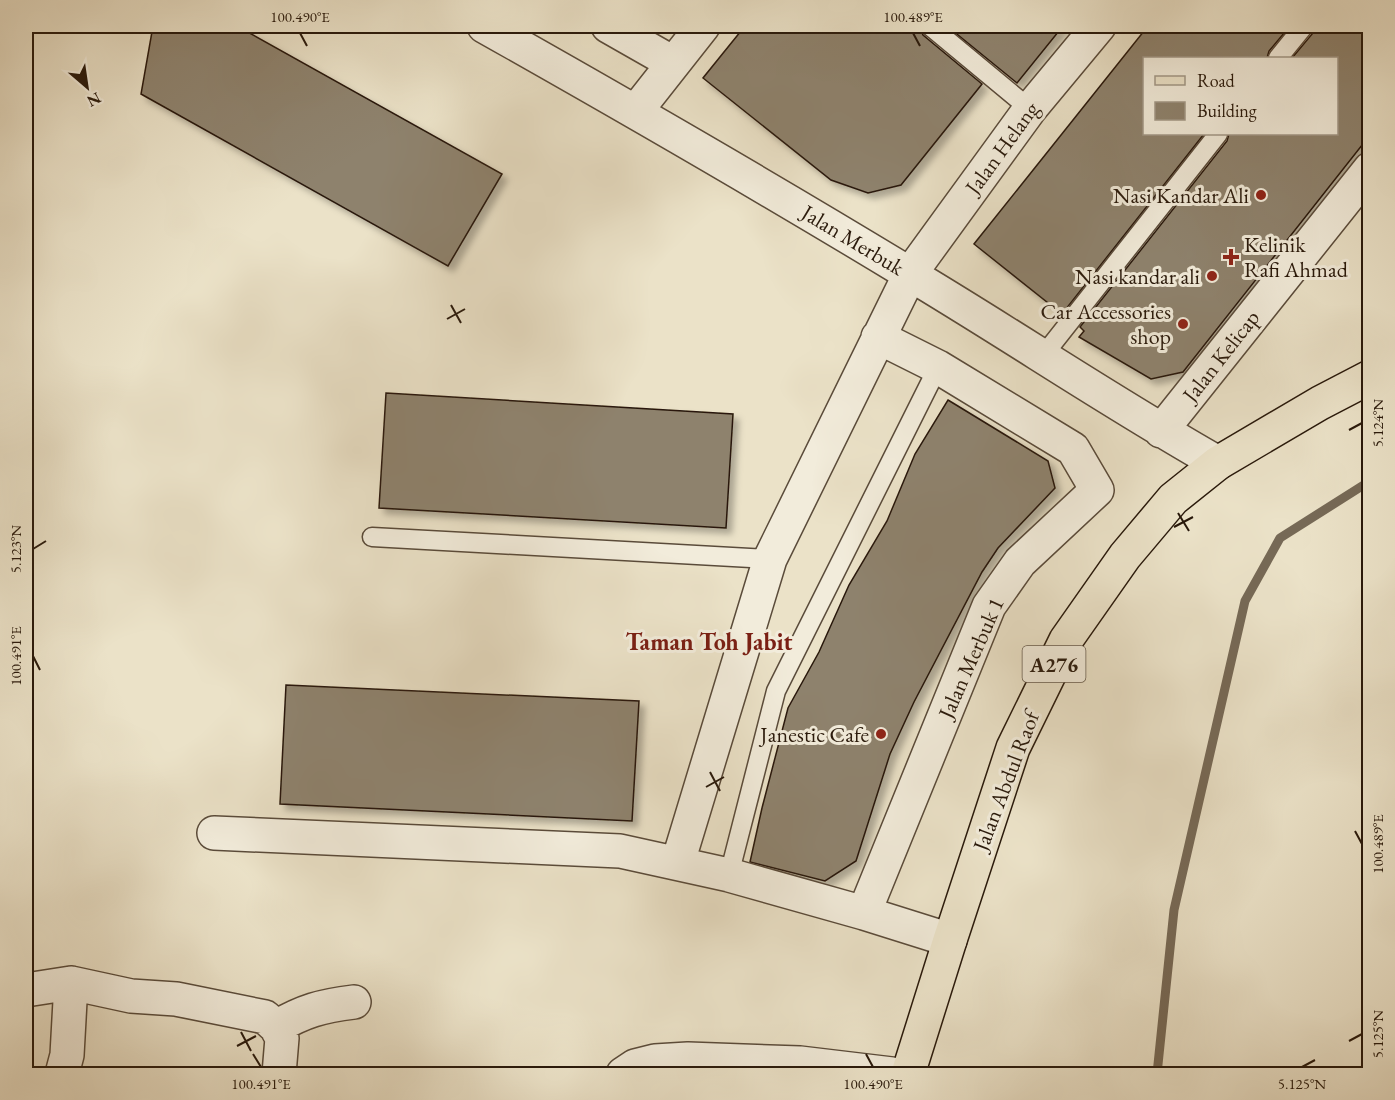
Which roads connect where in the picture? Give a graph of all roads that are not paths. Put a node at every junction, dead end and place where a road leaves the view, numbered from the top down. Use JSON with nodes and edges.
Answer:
{"nodes":[{"id":1,"x":484,"y":26,"type":"edge"},
{"id":2,"x":608,"y":26,"type":"edge"},
{"id":3,"x":703,"y":26,"type":"edge"},
{"id":4,"x":930,"y":26,"type":"edge"},
{"id":5,"x":1099,"y":26,"type":"edge"},
{"id":6,"x":1304,"y":26,"type":"edge"},
{"id":7,"x":1279,"y":57,"type":"edge"},
{"id":8,"x":673,"y":63,"type":"junction"},
{"id":9,"x":1030,"y":109,"type":"junction"},
{"id":10,"x":636,"y":111,"type":"junction"},
{"id":11,"x":1217,"y":135,"type":"edge"},
{"id":12,"x":1370,"y":169,"type":"edge"},
{"id":13,"x":910,"y":274,"type":"junction"},
{"id":14,"x":878,"y":337,"type":"junction"},
{"id":15,"x":1042,"y":357,"type":"junction"},
{"id":16,"x":938,"y":367,"type":"junction"},
{"id":17,"x":1370,"y":377,"type":"edge"},
{"id":18,"x":1161,"y":431,"type":"junction"},
{"id":19,"x":1218,"y":463,"type":"junction"},
{"id":20,"x":372,"y":537,"type":"dead end"},
{"id":21,"x":770,"y":559,"type":"junction"},
{"id":22,"x":214,"y":833,"type":"dead end"},
{"id":23,"x":678,"y":862,"type":"junction"},
{"id":24,"x":729,"y":875,"type":"junction"},
{"id":25,"x":864,"y":913,"type":"junction"},
{"id":26,"x":950,"y":940,"type":"junction"},
{"id":27,"x":71,"y":983,"type":"junction"},
{"id":28,"x":26,"y":990,"type":"edge"},
{"id":29,"x":354,"y":1002,"type":"dead end"},
{"id":30,"x":276,"y":1027,"type":"junction"},
{"id":31,"x":62,"y":1074,"type":"edge"},
{"id":32,"x":279,"y":1074,"type":"edge"},
{"id":33,"x":623,"y":1074,"type":"edge"},
{"id":34,"x":892,"y":1074,"type":"edge"},
{"id":35,"x":908,"y":1074,"type":"edge"}],
"edges":[{"from":1,"to":10,"type":"street","name":"Jalan Merbuk"},
{"from":2,"to":8,"type":"street"},
{"from":3,"to":8,"type":"street"},
{"from":4,"to":9,"type":"lane"},
{"from":5,"to":9,"type":"street","name":"Jalan Helang"},
{"from":6,"to":7,"type":"lane"},
{"from":8,"to":10,"type":"street"},
{"from":9,"to":13,"type":"street","name":"Jalan Helang"},
{"from":10,"to":13,"type":"street","name":"Jalan Merbuk"},
{"from":11,"to":15,"type":"lane"},
{"from":12,"to":18,"type":"street","name":"Jalan Kelicap"},
{"from":13,"to":14,"type":"street","name":"Jalan Helang"},
{"from":13,"to":15,"type":"street","name":"Jalan Merbuk"},
{"from":14,"to":16,"type":"street"},
{"from":14,"to":21,"type":"street","name":"Jalan Helang"},
{"from":15,"to":18,"type":"street","name":"Jalan Merbuk"},
{"from":16,"to":24,"type":"lane"},
{"from":16,"to":25,"type":"street","name":"Jalan Merbuk 1"},
{"from":17,"to":19,"type":"main road","name":"Jalan Abdul Raof","number":"A276"},
{"from":18,"to":19,"type":"street","name":"Jalan Merbuk"},
{"from":19,"to":26,"type":"main road","name":"Jalan Abdul Raof","number":"A276"},
{"from":20,"to":21,"type":"lane"},
{"from":21,"to":23,"type":"street","name":"Jalan Helang"},
{"from":22,"to":23,"type":"street"},
{"from":23,"to":24,"type":"street"},
{"from":24,"to":25,"type":"street"},
{"from":25,"to":26,"type":"street"},
{"from":26,"to":35,"type":"main road","name":"Jalan Abdul Raof","number":"A276"},
{"from":27,"to":28,"type":"street"},
{"from":27,"to":30,"type":"street"},
{"from":27,"to":31,"type":"street"},
{"from":29,"to":30,"type":"street"},
{"from":30,"to":32,"type":"street"},
{"from":33,"to":34,"type":"street"}]}
